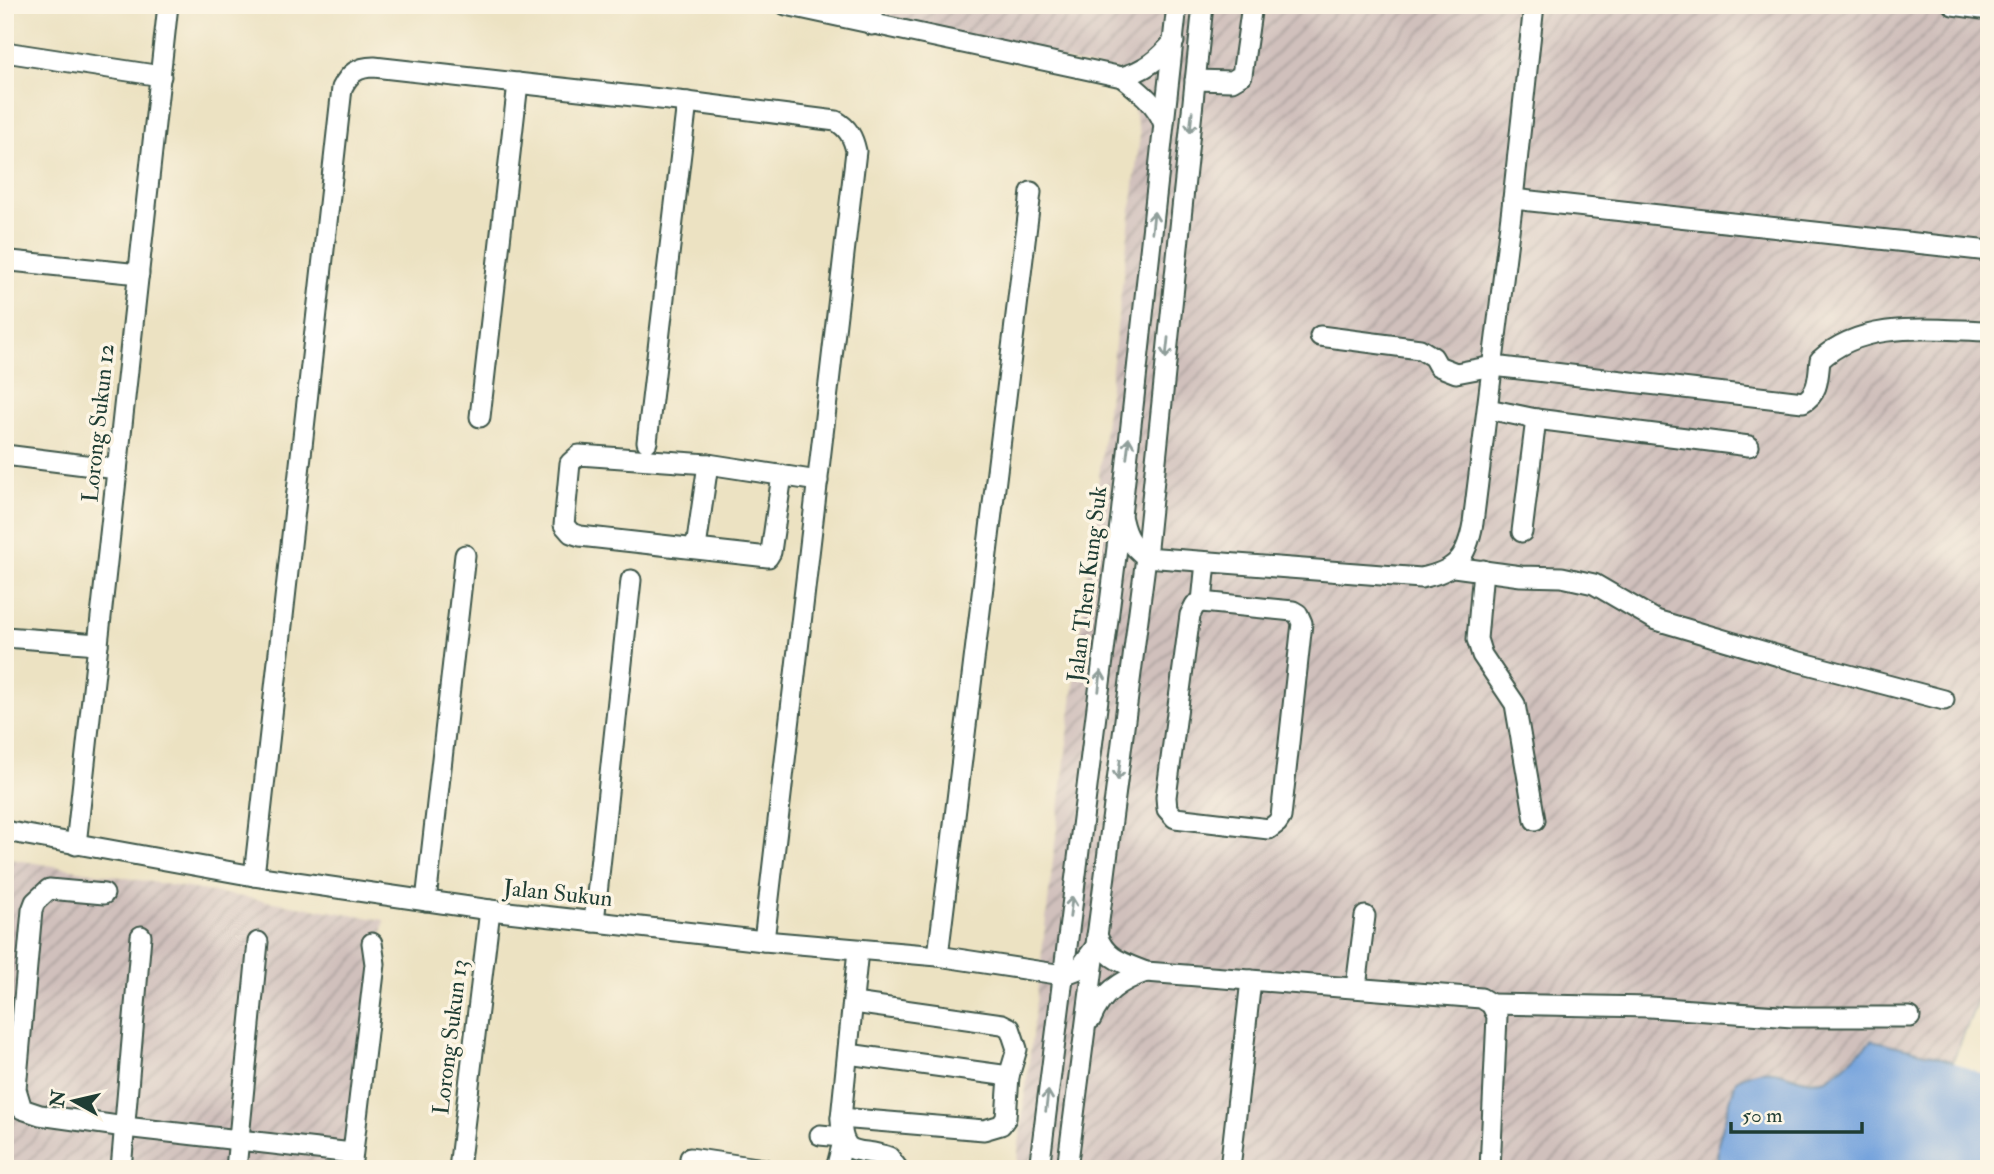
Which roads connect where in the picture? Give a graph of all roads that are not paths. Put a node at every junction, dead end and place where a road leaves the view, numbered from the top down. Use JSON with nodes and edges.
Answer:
{"nodes":[{"id":1,"x":168,"y":5,"type":"edge"},
{"id":2,"x":786,"y":5,"type":"edge"},
{"id":3,"x":1177,"y":5,"type":"edge"},
{"id":4,"x":1203,"y":5,"type":"edge"},
{"id":5,"x":1252,"y":5,"type":"edge"},
{"id":6,"x":1534,"y":5,"type":"edge"},
{"id":7,"x":1953,"y":5,"type":"edge"},
{"id":8,"x":1989,"y":10,"type":"edge"},
{"id":9,"x":873,"y":15,"type":"edge"},
{"id":10,"x":1174,"y":41,"type":"junction"},
{"id":11,"x":5,"y":52,"type":"edge"},
{"id":12,"x":161,"y":76,"type":"junction"},
{"id":13,"x":1122,"y":77,"type":"junction"},
{"id":14,"x":1195,"y":80,"type":"junction"},
{"id":15,"x":518,"y":83,"type":"junction"},
{"id":16,"x":687,"y":102,"type":"junction"},
{"id":17,"x":1163,"y":122,"type":"junction"},
{"id":18,"x":1031,"y":192,"type":"dead end"},
{"id":19,"x":1513,"y":200,"type":"junction"},
{"id":20,"x":1989,"y":251,"type":"edge"},
{"id":21,"x":12,"y":261,"type":"dead end"},
{"id":22,"x":139,"y":274,"type":"junction"},
{"id":23,"x":1989,"y":331,"type":"edge"},
{"id":24,"x":1320,"y":336,"type":"dead end"},
{"id":25,"x":1493,"y":366,"type":"junction"},
{"id":26,"x":1488,"y":409,"type":"junction"},
{"id":27,"x":480,"y":417,"type":"dead end"},
{"id":28,"x":1536,"y":419,"type":"junction"},
{"id":29,"x":647,"y":442,"type":"dead end"},
{"id":30,"x":1749,"y":446,"type":"dead end"},
{"id":31,"x":5,"y":455,"type":"edge"},
{"id":32,"x":708,"y":464,"type":"junction"},
{"id":33,"x":117,"y":469,"type":"junction"},
{"id":34,"x":782,"y":475,"type":"junction"},
{"id":35,"x":818,"y":481,"type":"junction"},
{"id":36,"x":1121,"y":516,"type":"junction"},
{"id":37,"x":1522,"y":532,"type":"dead end"},
{"id":38,"x":696,"y":548,"type":"junction"},
{"id":39,"x":465,"y":555,"type":"dead end"},
{"id":40,"x":1146,"y":557,"type":"junction"},
{"id":41,"x":1206,"y":562,"type":"junction"},
{"id":42,"x":1454,"y":567,"type":"junction"},
{"id":43,"x":1483,"y":570,"type":"junction"},
{"id":44,"x":631,"y":580,"type":"dead end"},
{"id":45,"x":1202,"y":602,"type":"junction"},
{"id":46,"x":1109,"y":607,"type":"junction"},
{"id":47,"x":5,"y":637,"type":"edge"},
{"id":48,"x":98,"y":644,"type":"junction"},
{"id":49,"x":1944,"y":700,"type":"dead end"},
{"id":50,"x":1535,"y":820,"type":"dead end"},
{"id":51,"x":5,"y":831,"type":"edge"},
{"id":52,"x":76,"y":845,"type":"junction"},
{"id":53,"x":254,"y":876,"type":"junction"},
{"id":54,"x":104,"y":894,"type":"dead end"},
{"id":55,"x":426,"y":901,"type":"junction"},
{"id":56,"x":490,"y":910,"type":"junction"},
{"id":57,"x":1365,"y":916,"type":"dead end"},
{"id":58,"x":594,"y":922,"type":"junction"},
{"id":59,"x":141,"y":936,"type":"dead end"},
{"id":60,"x":1097,"y":940,"type":"junction"},
{"id":61,"x":764,"y":941,"type":"junction"},
{"id":62,"x":258,"y":942,"type":"dead end"},
{"id":63,"x":372,"y":943,"type":"dead end"},
{"id":64,"x":858,"y":950,"type":"junction"},
{"id":65,"x":938,"y":956,"type":"junction"},
{"id":66,"x":1146,"y":972,"type":"junction"},
{"id":67,"x":1063,"y":975,"type":"junction"},
{"id":68,"x":1251,"y":980,"type":"junction"},
{"id":69,"x":1356,"y":987,"type":"junction"},
{"id":70,"x":854,"y":1003,"type":"junction"},
{"id":71,"x":1491,"y":1004,"type":"junction"},
{"id":72,"x":1910,"y":1017,"type":"dead end"},
{"id":73,"x":1085,"y":1032,"type":"junction"},
{"id":74,"x":848,"y":1054,"type":"junction"},
{"id":75,"x":1009,"y":1076,"type":"junction"},
{"id":76,"x":125,"y":1127,"type":"junction"},
{"id":77,"x":842,"y":1132,"type":"junction"},
{"id":78,"x":820,"y":1135,"type":"dead end"},
{"id":79,"x":239,"y":1139,"type":"junction"},
{"id":80,"x":690,"y":1158,"type":"dead end"},
{"id":81,"x":351,"y":1161,"type":"edge"},
{"id":82,"x":121,"y":1169,"type":"edge"},
{"id":83,"x":236,"y":1169,"type":"edge"},
{"id":84,"x":458,"y":1169,"type":"edge"},
{"id":85,"x":764,"y":1169,"type":"edge"},
{"id":86,"x":836,"y":1169,"type":"edge"},
{"id":87,"x":898,"y":1169,"type":"edge"},
{"id":88,"x":1039,"y":1169,"type":"edge"},
{"id":89,"x":1067,"y":1169,"type":"edge"},
{"id":90,"x":1230,"y":1169,"type":"edge"},
{"id":91,"x":1490,"y":1169,"type":"edge"}],
"edges":[{"from":1,"to":12,"type":"street","name":"Lorong Sukun 12"},
{"from":2,"to":9,"type":"street"},
{"from":3,"to":10,"type":"street","name":"Jalan Then Kung Suk"},
{"from":4,"to":14,"type":"street"},
{"from":5,"to":14,"type":"street"},
{"from":6,"to":19,"type":"street"},
{"from":7,"to":8,"type":"street"},
{"from":9,"to":13,"type":"street"},
{"from":10,"to":13,"type":"street"},
{"from":10,"to":17,"type":"street","name":"Jalan Then Kung Suk"},
{"from":11,"to":12,"type":"street"},
{"from":12,"to":22,"type":"street","name":"Lorong Sukun 12"},
{"from":13,"to":17,"type":"street"},
{"from":14,"to":40,"type":"street","one_way":true},
{"from":15,"to":16,"type":"street"},
{"from":15,"to":27,"type":"street"},
{"from":15,"to":53,"type":"street"},
{"from":16,"to":29,"type":"street"},
{"from":16,"to":35,"type":"street"},
{"from":36,"to":17,"type":"street","name":"Jalan Then Kung Suk","one_way":true},
{"from":18,"to":65,"type":"street"},
{"from":19,"to":20,"type":"street"},
{"from":19,"to":25,"type":"street"},
{"from":21,"to":22,"type":"street"},
{"from":22,"to":33,"type":"street","name":"Lorong Sukun 12"},
{"from":23,"to":25,"type":"street"},
{"from":24,"to":25,"type":"street"},
{"from":25,"to":26,"type":"street"},
{"from":26,"to":28,"type":"street"},
{"from":26,"to":42,"type":"street"},
{"from":28,"to":30,"type":"street"},
{"from":28,"to":37,"type":"street"},
{"from":31,"to":33,"type":"street"},
{"from":32,"to":34,"type":"street"},
{"from":32,"to":38,"type":"street"},
{"from":32,"to":38,"type":"street"},
{"from":33,"to":48,"type":"street","name":"Lorong Sukun 12"},
{"from":34,"to":35,"type":"street"},
{"from":34,"to":38,"type":"street"},
{"from":35,"to":61,"type":"street"},
{"from":36,"to":40,"type":"street"},
{"from":36,"to":46,"type":"street","name":"Jalan Then Kung Suk"},
{"from":39,"to":55,"type":"street"},
{"from":40,"to":41,"type":"street"},
{"from":40,"to":46,"type":"street"},
{"from":40,"to":60,"type":"street","one_way":true},
{"from":41,"to":42,"type":"street"},
{"from":41,"to":45,"type":"street"},
{"from":42,"to":43,"type":"street"},
{"from":43,"to":49,"type":"street"},
{"from":43,"to":50,"type":"street"},
{"from":44,"to":58,"type":"street"},
{"from":45,"to":45,"type":"street"},
{"from":67,"to":46,"type":"street","name":"Jalan Then Kung Suk","one_way":true},
{"from":47,"to":48,"type":"street"},
{"from":48,"to":52,"type":"street","name":"Lorong Sukun 12"},
{"from":51,"to":52,"type":"street","name":"Jalan Sukun"},
{"from":52,"to":53,"type":"street","name":"Jalan Sukun"},
{"from":53,"to":55,"type":"street","name":"Jalan Sukun"},
{"from":54,"to":76,"type":"street"},
{"from":55,"to":56,"type":"street","name":"Jalan Sukun"},
{"from":56,"to":58,"type":"street","name":"Jalan Sukun"},
{"from":56,"to":84,"type":"street","name":"Lorong Sukun 13"},
{"from":57,"to":69,"type":"street"},
{"from":58,"to":61,"type":"street","name":"Jalan Sukun"},
{"from":59,"to":76,"type":"street"},
{"from":60,"to":66,"type":"street"},
{"from":60,"to":67,"type":"street"},
{"from":60,"to":73,"type":"street"},
{"from":61,"to":64,"type":"street","name":"Jalan Sukun"},
{"from":62,"to":79,"type":"street"},
{"from":63,"to":81,"type":"street"},
{"from":64,"to":65,"type":"street","name":"Jalan Sukun"},
{"from":64,"to":70,"type":"street"},
{"from":65,"to":67,"type":"street","name":"Jalan Sukun"},
{"from":66,"to":68,"type":"street"},
{"from":66,"to":73,"type":"street"},
{"from":88,"to":67,"type":"street","name":"Jalan Then Kung Suk","one_way":true},
{"from":68,"to":69,"type":"street"},
{"from":68,"to":90,"type":"street"},
{"from":69,"to":71,"type":"street"},
{"from":70,"to":74,"type":"street"},
{"from":70,"to":75,"type":"street"},
{"from":71,"to":72,"type":"street"},
{"from":71,"to":91,"type":"street"},
{"from":73,"to":89,"type":"street"},
{"from":74,"to":75,"type":"street"},
{"from":74,"to":77,"type":"street"},
{"from":75,"to":77,"type":"street"},
{"from":76,"to":79,"type":"street"},
{"from":76,"to":82,"type":"street"},
{"from":77,"to":78,"type":"street"},
{"from":77,"to":86,"type":"street"},
{"from":77,"to":87,"type":"street"},
{"from":79,"to":81,"type":"street"},
{"from":79,"to":83,"type":"street"},
{"from":80,"to":85,"type":"street"}]}
